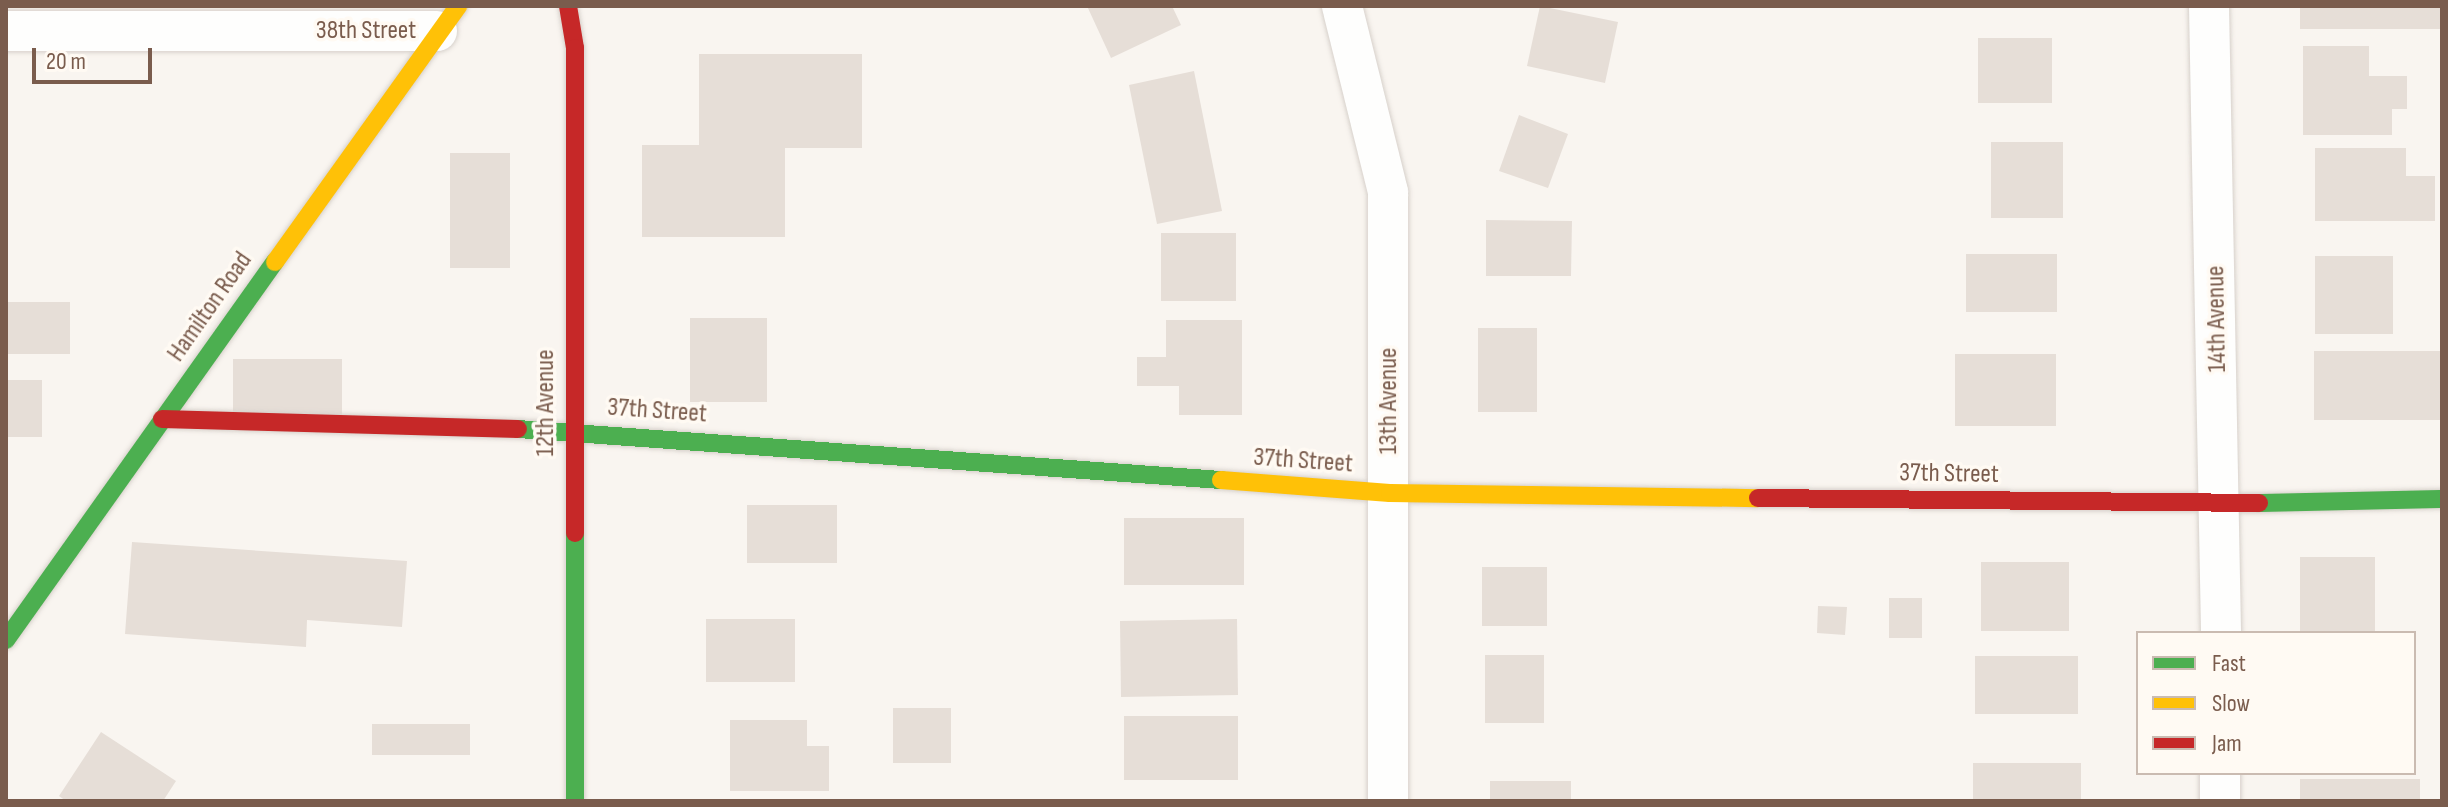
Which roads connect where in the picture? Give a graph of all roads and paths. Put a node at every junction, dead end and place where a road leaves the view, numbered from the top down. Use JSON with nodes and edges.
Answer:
{"nodes":[{"id":1,"x":568,"y":6,"type":"edge"},
{"id":2,"x":1342,"y":6,"type":"edge"},
{"id":3,"x":2209,"y":6,"type":"edge"},
{"id":4,"x":447,"y":18,"type":"edge"},
{"id":5,"x":6,"y":31,"type":"edge"},
{"id":6,"x":162,"y":419,"type":"junction"},
{"id":7,"x":572,"y":430,"type":"junction"},
{"id":8,"x":1390,"y":493,"type":"junction"},
{"id":9,"x":2442,"y":499,"type":"edge"},
{"id":10,"x":2221,"y":504,"type":"junction"},
{"id":11,"x":2221,"y":631,"type":"edge"},
{"id":12,"x":6,"y":640,"type":"edge"},
{"id":13,"x":2220,"y":775,"type":"edge"},
{"id":14,"x":575,"y":801,"type":"edge"},
{"id":15,"x":1388,"y":801,"type":"edge"},
{"id":16,"x":2220,"y":801,"type":"edge"}],
"edges":[{"from":1,"to":7,"type":"street","name":"12th Avenue"},
{"from":2,"to":8,"type":"street","name":"13th Avenue"},
{"from":3,"to":10,"type":"street","name":"14th Avenue"},
{"from":4,"to":5,"type":"street","name":"38th Street"},
{"from":4,"to":6,"type":"street","name":"Hamilton Road"},
{"from":6,"to":7,"type":"street","name":"37th Street"},
{"from":6,"to":12,"type":"street","name":"Hamilton Road"},
{"from":7,"to":8,"type":"street","name":"37th Street"},
{"from":7,"to":14,"type":"street","name":"12th Avenue"},
{"from":8,"to":10,"type":"street","name":"37th Street"},
{"from":8,"to":15,"type":"street","name":"13th Avenue"},
{"from":9,"to":10,"type":"street","name":"37th Street"},
{"from":10,"to":11,"type":"street","name":"14th Avenue"},
{"from":13,"to":16,"type":"street"}]}
